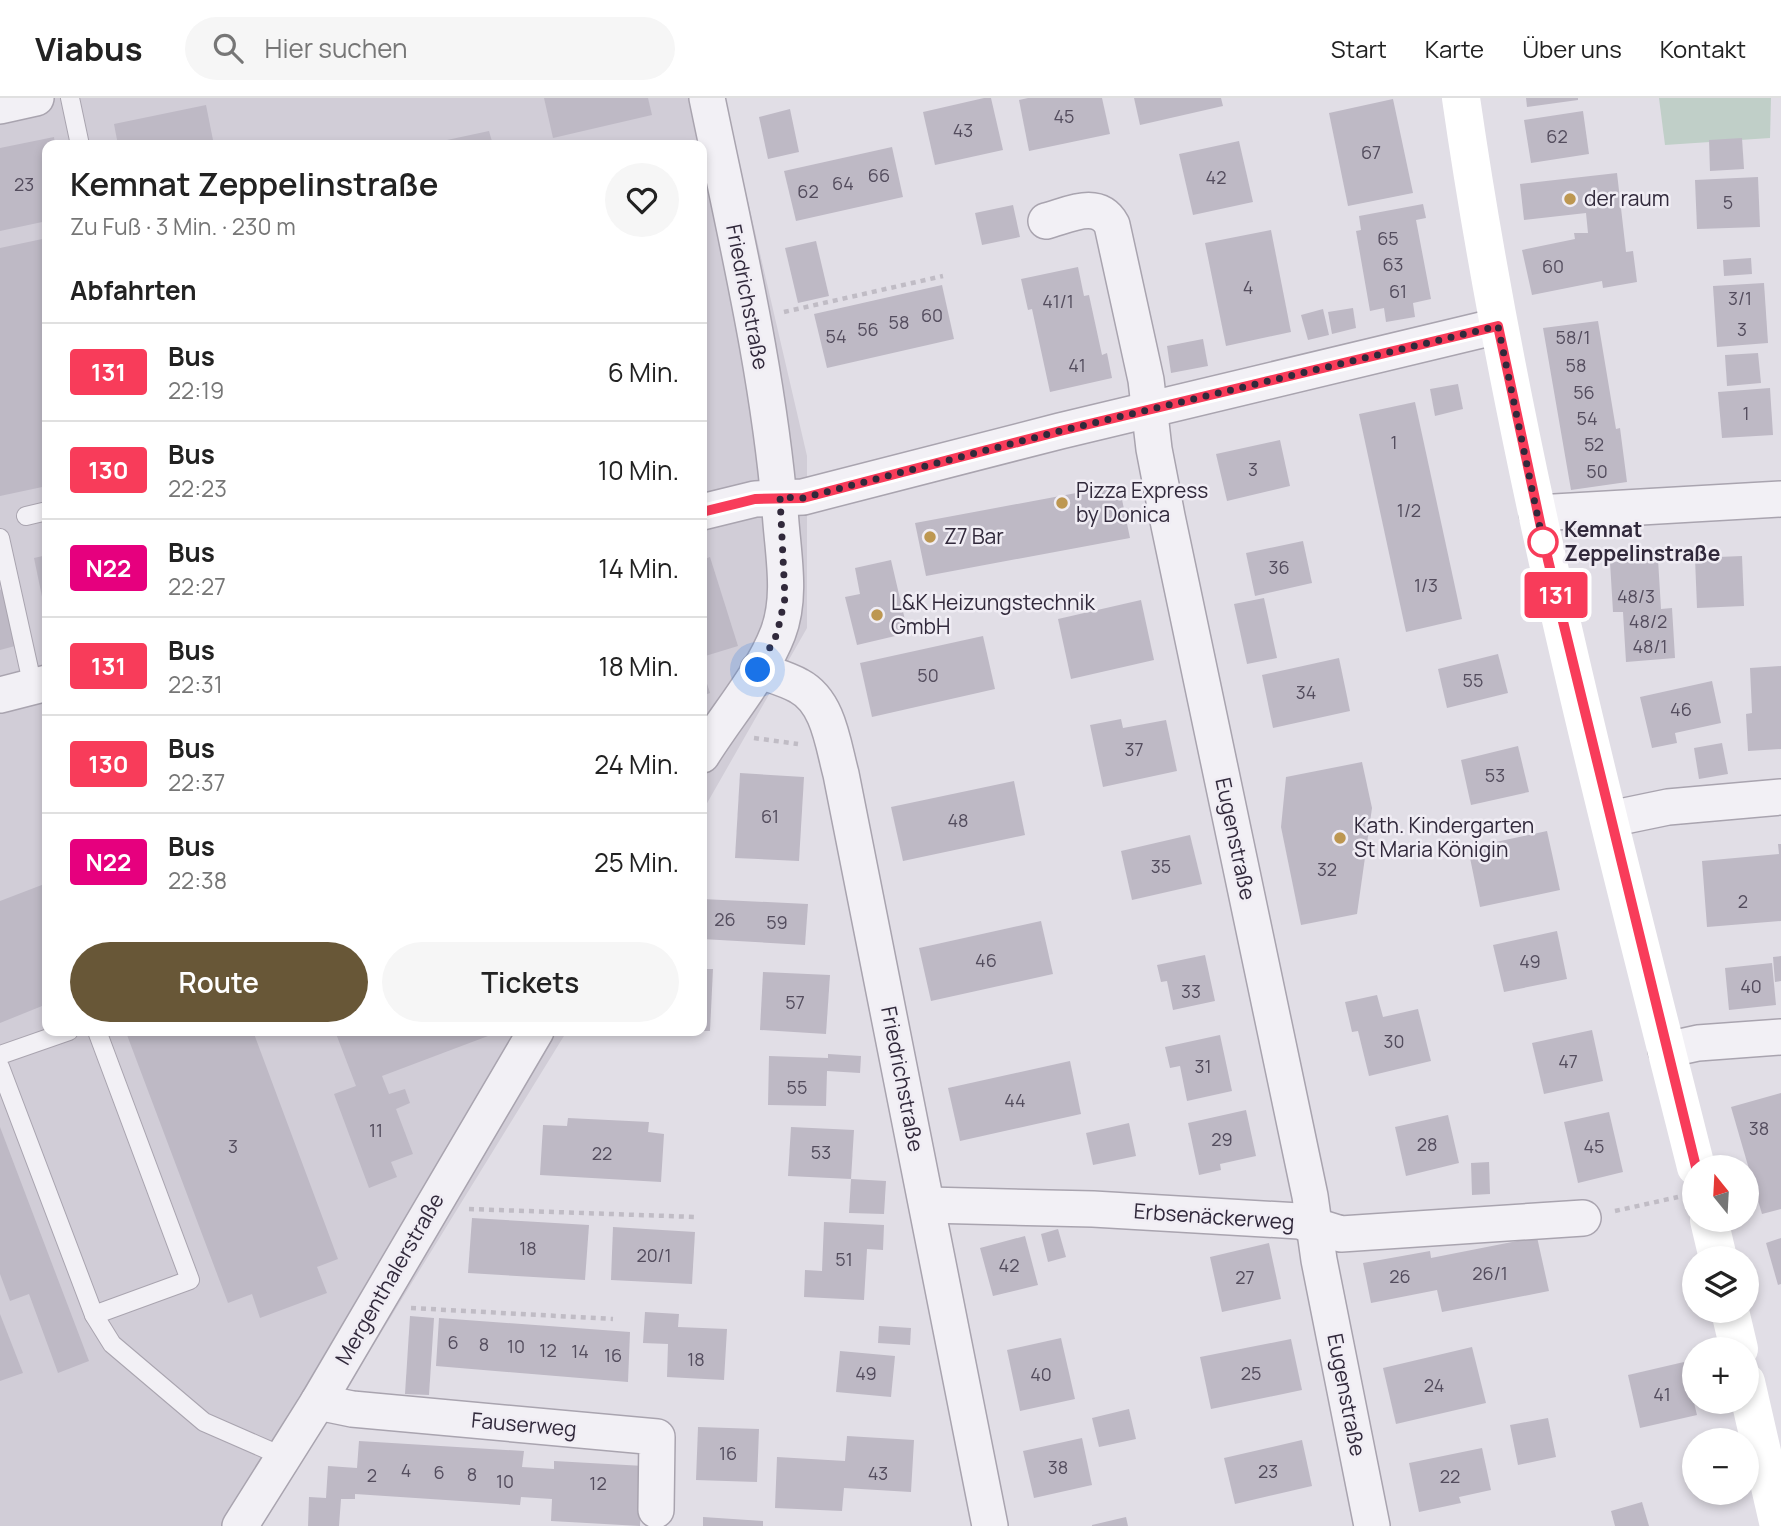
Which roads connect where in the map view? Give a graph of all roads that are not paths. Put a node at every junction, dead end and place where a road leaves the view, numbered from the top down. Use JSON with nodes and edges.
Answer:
{"nodes":[{"id":1,"x":70,"y":98,"type":"edge"},
{"id":2,"x":707,"y":98,"type":"edge"},
{"id":3,"x":1461,"y":98,"type":"edge"},
{"id":4,"x":79,"y":140,"type":"edge"},
{"id":5,"x":1046,"y":221,"type":"dead end"},
{"id":6,"x":1498,"y":326,"type":"junction"},
{"id":7,"x":1149,"y":411,"type":"junction"},
{"id":8,"x":780,"y":497,"type":"junction"},
{"id":9,"x":1781,"y":499,"type":"edge"},
{"id":10,"x":707,"y":511,"type":"edge"},
{"id":11,"x":42,"y":512,"type":"edge"},
{"id":12,"x":1537,"y":513,"type":"junction"},
{"id":13,"x":26,"y":516,"type":"dead end"},
{"id":14,"x":0,"y":538,"type":"edge"},
{"id":15,"x":758,"y":670,"type":"junction"},
{"id":16,"x":40,"y":685,"type":"edge"},
{"id":17,"x":0,"y":695,"type":"edge"},
{"id":18,"x":707,"y":747,"type":"edge"},
{"id":19,"x":1781,"y":797,"type":"edge"},
{"id":20,"x":1610,"y":819,"type":"junction"},
{"id":21,"x":55,"y":1036,"type":"edge"},
{"id":22,"x":99,"y":1036,"type":"edge"},
{"id":23,"x":533,"y":1036,"type":"edge"},
{"id":24,"x":1781,"y":1037,"type":"edge"},
{"id":25,"x":1666,"y":1050,"type":"junction"},
{"id":26,"x":0,"y":1055,"type":"edge"},
{"id":27,"x":0,"y":1067,"type":"edge"},
{"id":28,"x":1688,"y":1155,"type":"edge"},
{"id":29,"x":927,"y":1205,"type":"junction"},
{"id":30,"x":1583,"y":1218,"type":"road end"},
{"id":31,"x":1314,"y":1225,"type":"junction"},
{"id":32,"x":94,"y":1315,"type":"junction"},
{"id":33,"x":318,"y":1402,"type":"junction"},
{"id":34,"x":1753,"y":1414,"type":"edge"},
{"id":35,"x":284,"y":1457,"type":"junction"},
{"id":36,"x":656,"y":1510,"type":"dead end"},
{"id":37,"x":240,"y":1526,"type":"edge"},
{"id":38,"x":990,"y":1526,"type":"edge"},
{"id":39,"x":1372,"y":1526,"type":"edge"},
{"id":40,"x":1779,"y":1526,"type":"edge"}],
"edges":[{"from":1,"to":4,"type":"lane"},
{"from":2,"to":8,"type":"street","name":"Friedrichstraße"},
{"from":3,"to":6,"type":"main road"},
{"from":5,"to":7,"type":"street","name":"Eugenstraße"},
{"from":6,"to":7,"type":"street"},
{"from":6,"to":12,"type":"main road"},
{"from":7,"to":8,"type":"street"},
{"from":7,"to":31,"type":"street","name":"Eugenstraße"},
{"from":8,"to":10,"type":"street"},
{"from":8,"to":15,"type":"street"},
{"from":9,"to":12,"type":"street"},
{"from":11,"to":13,"type":"lane"},
{"from":12,"to":20,"type":"main road"},
{"from":14,"to":16,"type":"lane"},
{"from":15,"to":18,"type":"street"},
{"from":15,"to":29,"type":"street","name":"Friedrichstraße"},
{"from":16,"to":17,"type":"street"},
{"from":19,"to":20,"type":"street"},
{"from":20,"to":25,"type":"main road"},
{"from":21,"to":26,"type":"lane"},
{"from":22,"to":32,"type":"lane"},
{"from":23,"to":33,"type":"street","name":"Mergenthalerstraße"},
{"from":24,"to":25,"type":"street"},
{"from":25,"to":28,"type":"main road"},
{"from":27,"to":32,"type":"lane"},
{"from":29,"to":31,"type":"street","name":"Erbsenäckerweg"},
{"from":29,"to":38,"type":"street","name":"Friedrichstraße"},
{"from":30,"to":31,"type":"street","name":"Erbsenäckerweg"},
{"from":31,"to":39,"type":"street","name":"Eugenstraße"},
{"from":32,"to":35,"type":"lane"},
{"from":33,"to":35,"type":"street","name":"Mergenthalerstraße"},
{"from":33,"to":36,"type":"street","name":"Fauserweg"},
{"from":34,"to":40,"type":"main road"},
{"from":35,"to":37,"type":"street","name":"Mergenthalerstraße"}]}
